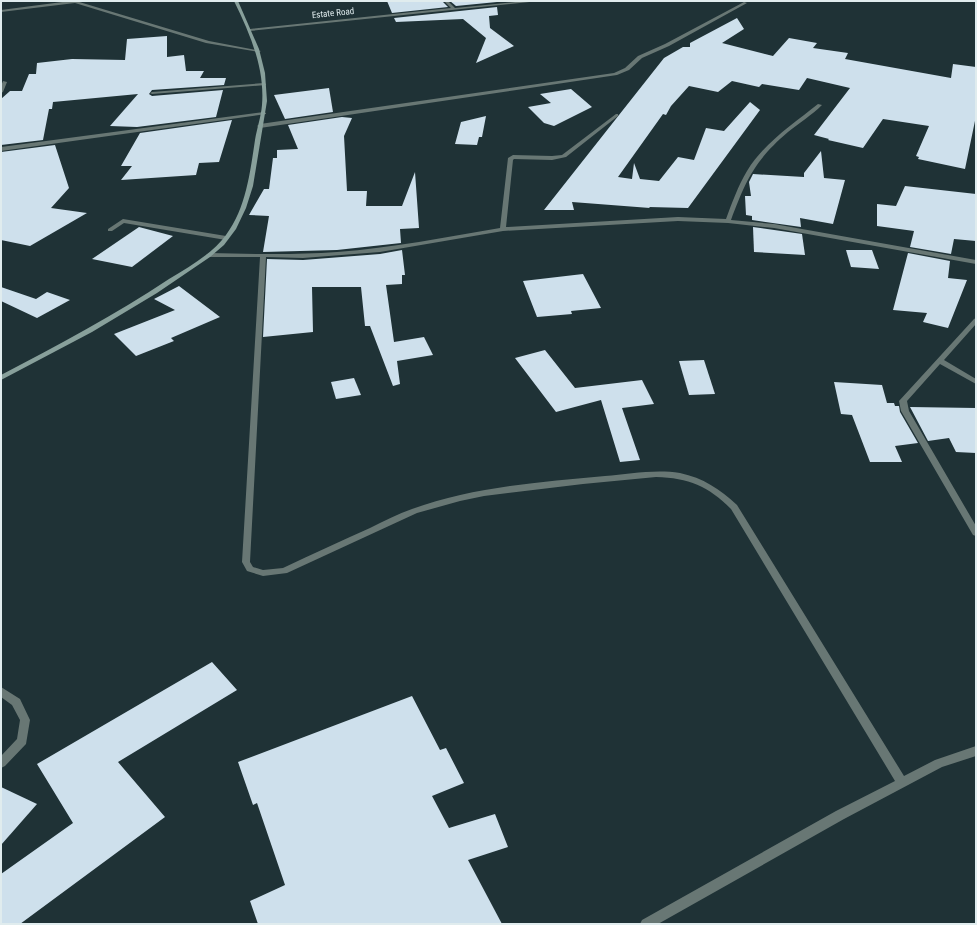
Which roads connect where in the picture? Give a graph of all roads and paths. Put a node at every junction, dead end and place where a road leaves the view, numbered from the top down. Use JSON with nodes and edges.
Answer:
{"nodes":[{"id":1,"x":73,"y":1,"type":"edge"},
{"id":2,"x":236,"y":1,"type":"edge"},
{"id":3,"x":446,"y":1,"type":"edge"},
{"id":4,"x":537,"y":1,"type":"edge"},
{"id":5,"x":745,"y":2,"type":"dead end"},
{"id":6,"x":454,"y":8,"type":"junction"},
{"id":7,"x":1,"y":11,"type":"edge"},
{"id":8,"x":250,"y":30,"type":"junction"},
{"id":9,"x":259,"y":51,"type":"junction"},
{"id":10,"x":5,"y":82,"type":"dead end"},
{"id":11,"x":264,"y":84,"type":"junction"},
{"id":12,"x":1,"y":92,"type":"edge"},
{"id":13,"x":152,"y":93,"type":"dead end"},
{"id":14,"x":820,"y":104,"type":"dead end"},
{"id":15,"x":264,"y":113,"type":"junction"},
{"id":16,"x":616,"y":115,"type":"dead end"},
{"id":17,"x":260,"y":126,"type":"junction"},
{"id":18,"x":1,"y":149,"type":"edge"},
{"id":19,"x":728,"y":220,"type":"junction"},
{"id":20,"x":503,"y":229,"type":"junction"},
{"id":21,"x":110,"y":230,"type":"dead end"},
{"id":22,"x":226,"y":238,"type":"junction"},
{"id":23,"x":209,"y":254,"type":"junction"},
{"id":24,"x":263,"y":256,"type":"junction"},
{"id":25,"x":976,"y":262,"type":"edge"},
{"id":26,"x":976,"y":320,"type":"edge"},
{"id":27,"x":939,"y":360,"type":"junction"},
{"id":28,"x":1,"y":378,"type":"edge"},
{"id":29,"x":976,"y":382,"type":"edge"},
{"id":30,"x":976,"y":533,"type":"edge"},
{"id":31,"x":1,"y":691,"type":"edge"},
{"id":32,"x":976,"y":751,"type":"edge"},
{"id":33,"x":1,"y":762,"type":"edge"},
{"id":34,"x":902,"y":783,"type":"junction"},
{"id":35,"x":646,"y":924,"type":"edge"}],
"edges":[{"from":1,"to":7,"type":"street"},
{"from":1,"to":9,"type":"street"},
{"from":2,"to":8,"type":"street"},
{"from":3,"to":6,"type":"street"},
{"from":4,"to":6,"type":"street","name":"Estate Road"},
{"from":5,"to":17,"type":"street"},
{"from":6,"to":8,"type":"street","name":"Estate Road"},
{"from":8,"to":9,"type":"street"},
{"from":9,"to":11,"type":"street"},
{"from":10,"to":12,"type":"street"},
{"from":11,"to":13,"type":"street"},
{"from":11,"to":15,"type":"street"},
{"from":14,"to":19,"type":"street"},
{"from":15,"to":17,"type":"street"},
{"from":15,"to":18,"type":"street"},
{"from":16,"to":20,"type":"street"},
{"from":17,"to":22,"type":"street"},
{"from":19,"to":20,"type":"street"},
{"from":19,"to":25,"type":"street"},
{"from":20,"to":24,"type":"street"},
{"from":21,"to":22,"type":"street"},
{"from":22,"to":23,"type":"street"},
{"from":23,"to":24,"type":"street"},
{"from":23,"to":28,"type":"street"},
{"from":24,"to":34,"type":"street"},
{"from":26,"to":27,"type":"street"},
{"from":27,"to":29,"type":"street"},
{"from":27,"to":30,"type":"street"},
{"from":31,"to":33,"type":"street"},
{"from":32,"to":34,"type":"street"},
{"from":34,"to":35,"type":"street"}]}
